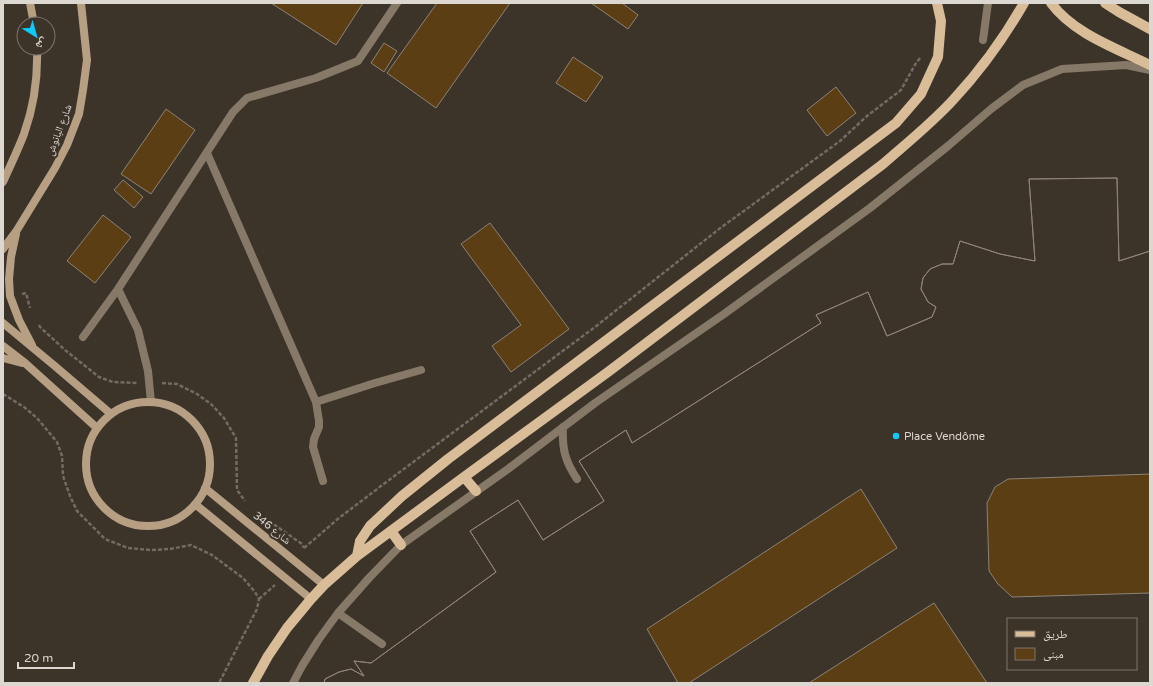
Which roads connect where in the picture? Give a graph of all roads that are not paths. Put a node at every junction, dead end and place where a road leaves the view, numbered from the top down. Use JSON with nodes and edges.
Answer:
{"nodes":[{"id":1,"x":30,"y":3,"type":"edge"},
{"id":2,"x":81,"y":3,"type":"edge"},
{"id":3,"x":397,"y":3,"type":"edge"},
{"id":4,"x":937,"y":3,"type":"edge"},
{"id":5,"x":988,"y":3,"type":"edge"},
{"id":6,"x":1024,"y":3,"type":"edge"},
{"id":7,"x":1051,"y":3,"type":"edge"},
{"id":8,"x":1105,"y":3,"type":"edge"},
{"id":9,"x":32,"y":16,"type":"edge"},
{"id":10,"x":1150,"y":29,"type":"edge"},
{"id":11,"x":983,"y":40,"type":"dead end"},
{"id":12,"x":38,"y":56,"type":"edge"},
{"id":13,"x":1150,"y":64,"type":"edge"},
{"id":14,"x":1150,"y":70,"type":"edge"},
{"id":15,"x":207,"y":153,"type":"junction"},
{"id":16,"x":3,"y":182,"type":"edge"},
{"id":17,"x":17,"y":230,"type":"junction"},
{"id":18,"x":3,"y":249,"type":"edge"},
{"id":19,"x":118,"y":289,"type":"junction"},
{"id":20,"x":3,"y":323,"type":"edge"},
{"id":21,"x":82,"y":337,"type":"dead end"},
{"id":22,"x":3,"y":346,"type":"edge"},
{"id":23,"x":34,"y":349,"type":"junction"},
{"id":24,"x":3,"y":358,"type":"edge"},
{"id":25,"x":25,"y":363,"type":"junction"},
{"id":26,"x":421,"y":370,"type":"dead end"},
{"id":27,"x":151,"y":402,"type":"junction"},
{"id":28,"x":316,"y":402,"type":"junction"},
{"id":29,"x":111,"y":414,"type":"junction"},
{"id":30,"x":563,"y":427,"type":"junction"},
{"id":31,"x":97,"y":428,"type":"junction"},
{"id":32,"x":464,"y":476,"type":"junction"},
{"id":33,"x":577,"y":479,"type":"dead end"},
{"id":34,"x":323,"y":481,"type":"dead end"},
{"id":35,"x":205,"y":488,"type":"junction"},
{"id":36,"x":476,"y":491,"type":"junction"},
{"id":37,"x":195,"y":504,"type":"junction"},
{"id":38,"x":391,"y":531,"type":"junction"},
{"id":39,"x":401,"y":545,"type":"junction"},
{"id":40,"x":358,"y":556,"type":"junction"},
{"id":41,"x":324,"y":585,"type":"junction"},
{"id":42,"x":311,"y":599,"type":"junction"},
{"id":43,"x":338,"y":613,"type":"junction"},
{"id":44,"x":382,"y":644,"type":"dead end"},
{"id":45,"x":253,"y":683,"type":"edge"},
{"id":46,"x":293,"y":683,"type":"edge"}],
"edges":[{"from":1,"to":9,"type":"street"},
{"from":2,"to":17,"type":"street","name":"شارع البانوش"},
{"from":3,"to":15,"type":"lane"},
{"from":4,"to":40,"type":"main road"},
{"from":5,"to":11,"type":"lane"},
{"from":6,"to":32,"type":"main road"},
{"from":7,"to":13,"type":"main road"},
{"from":8,"to":10,"type":"main road"},
{"from":12,"to":16,"type":"street"},
{"from":14,"to":30,"type":"lane"},
{"from":15,"to":19,"type":"lane"},
{"from":15,"to":28,"type":"lane"},
{"from":17,"to":18,"type":"street","name":"شارع البانوش"},
{"from":17,"to":23,"type":"street"},
{"from":19,"to":21,"type":"lane"},
{"from":19,"to":27,"type":"lane"},
{"from":20,"to":23,"type":"street"},
{"from":22,"to":25,"type":"street"},
{"from":23,"to":29,"type":"street"},
{"from":24,"to":25,"type":"street"},
{"from":25,"to":31,"type":"street"},
{"from":26,"to":28,"type":"lane"},
{"from":27,"to":29,"type":"street"},
{"from":27,"to":35,"type":"street"},
{"from":28,"to":34,"type":"lane"},
{"from":29,"to":31,"type":"street"},
{"from":30,"to":33,"type":"lane"},
{"from":30,"to":36,"type":"lane"},
{"from":31,"to":37,"type":"street"},
{"from":32,"to":36,"type":"main road"},
{"from":32,"to":38,"type":"main road"},
{"from":35,"to":37,"type":"street"},
{"from":35,"to":41,"type":"street","name":"شارع 346"},
{"from":36,"to":39,"type":"lane"},
{"from":37,"to":42,"type":"street"},
{"from":38,"to":39,"type":"main road"},
{"from":38,"to":40,"type":"main road"},
{"from":39,"to":43,"type":"lane"},
{"from":40,"to":41,"type":"main road"},
{"from":41,"to":42,"type":"main road"},
{"from":42,"to":45,"type":"main road"},
{"from":43,"to":44,"type":"lane"},
{"from":43,"to":46,"type":"lane"}]}
